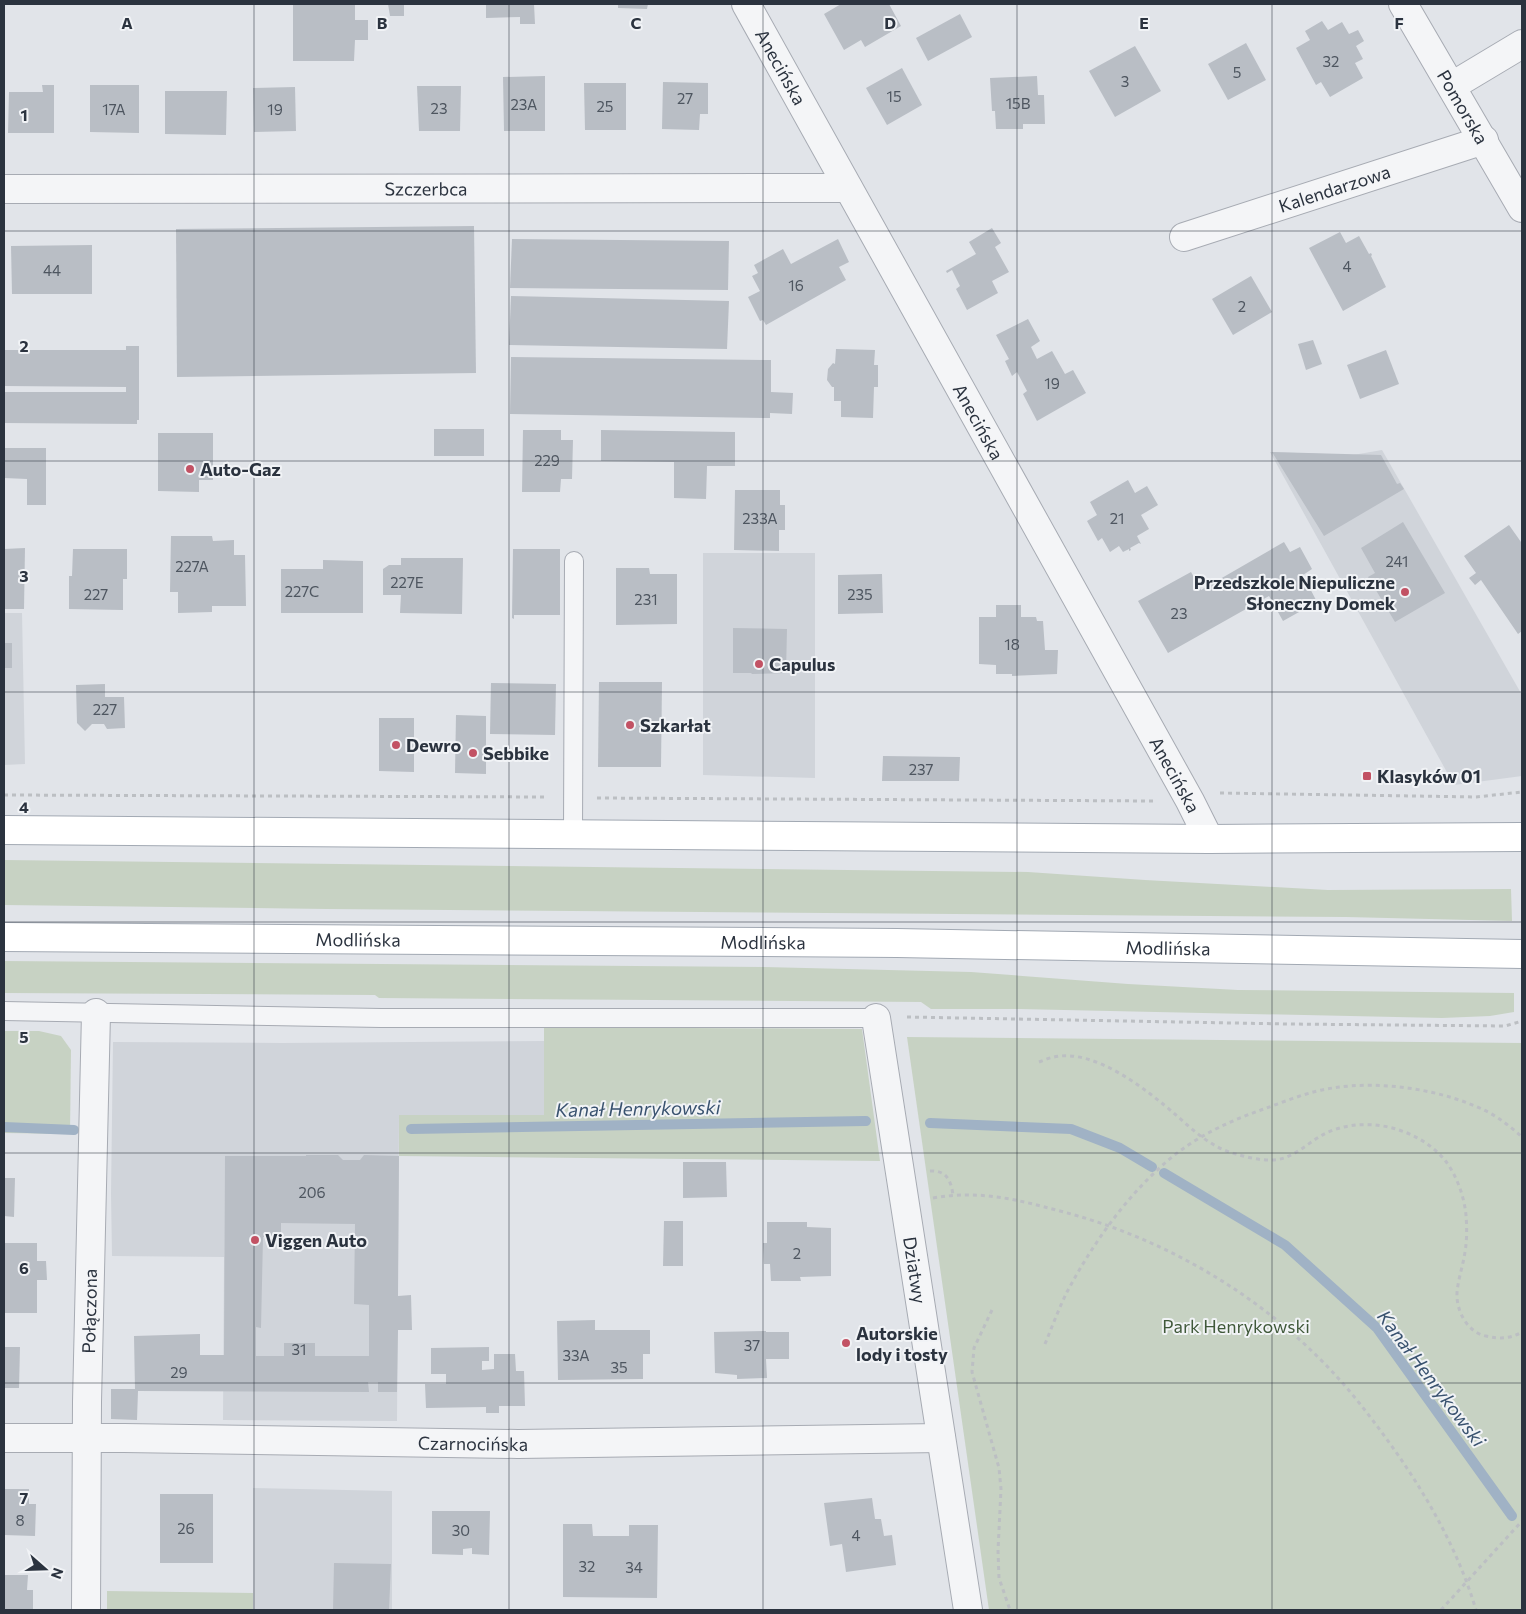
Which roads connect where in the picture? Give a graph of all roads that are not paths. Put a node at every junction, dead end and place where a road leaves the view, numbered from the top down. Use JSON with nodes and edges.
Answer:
{"nodes":[{"id":1,"x":746,"y":4,"type":"edge"},
{"id":2,"x":1404,"y":4,"type":"edge"},
{"id":3,"x":1522,"y":44,"type":"edge"},
{"id":4,"x":1452,"y":86,"type":"junction"},
{"id":5,"x":1484,"y":140,"type":"junction"},
{"id":6,"x":848,"y":188,"type":"junction"},
{"id":7,"x":4,"y":189,"type":"edge"},
{"id":8,"x":1522,"y":208,"type":"edge"},
{"id":9,"x":1184,"y":237,"type":"dead end"},
{"id":10,"x":574,"y":561,"type":"dead end"},
{"id":11,"x":4,"y":830,"type":"edge"},
{"id":12,"x":573,"y":834,"type":"junction"},
{"id":13,"x":1522,"y":837,"type":"edge"},
{"id":14,"x":1209,"y":839,"type":"junction"},
{"id":15,"x":4,"y":937,"type":"edge"},
{"id":16,"x":1522,"y":954,"type":"edge"},
{"id":17,"x":4,"y":1012,"type":"edge"},
{"id":18,"x":96,"y":1012,"type":"junction"},
{"id":19,"x":876,"y":1018,"type":"joint"},
{"id":20,"x":4,"y":1438,"type":"edge"},
{"id":21,"x":942,"y":1438,"type":"junction"},
{"id":22,"x":87,"y":1439,"type":"junction"},
{"id":23,"x":86,"y":1610,"type":"edge"},
{"id":24,"x":968,"y":1610,"type":"edge"}],
"edges":[{"from":1,"to":6,"type":"street","name":"Anecińska"},
{"from":2,"to":4,"type":"street","name":"Pomorska"},
{"from":3,"to":4,"type":"street"},
{"from":4,"to":5,"type":"street","name":"Pomorska"},
{"from":5,"to":8,"type":"street","name":"Pomorska"},
{"from":5,"to":9,"type":"street","name":"Kalendarzowa"},
{"from":6,"to":7,"type":"street","name":"Szczerbca"},
{"from":6,"to":14,"type":"street","name":"Anecińska"},
{"from":10,"to":12,"type":"lane"},
{"from":11,"to":12,"type":"main road"},
{"from":12,"to":14,"type":"main road"},
{"from":13,"to":14,"type":"main road"},
{"from":15,"to":16,"type":"main road","name":"Modlińska"},
{"from":17,"to":18,"type":"lane"},
{"from":18,"to":19,"type":"lane"},
{"from":18,"to":22,"type":"street","name":"Połączona"},
{"from":19,"to":21,"type":"street","name":"Dziatwy"},
{"from":20,"to":22,"type":"street","name":"Czarnocińska"},
{"from":21,"to":22,"type":"street","name":"Czarnocińska"},
{"from":21,"to":24,"type":"street","name":"Dziatwy"},
{"from":22,"to":23,"type":"street","name":"Połączona"}]}
